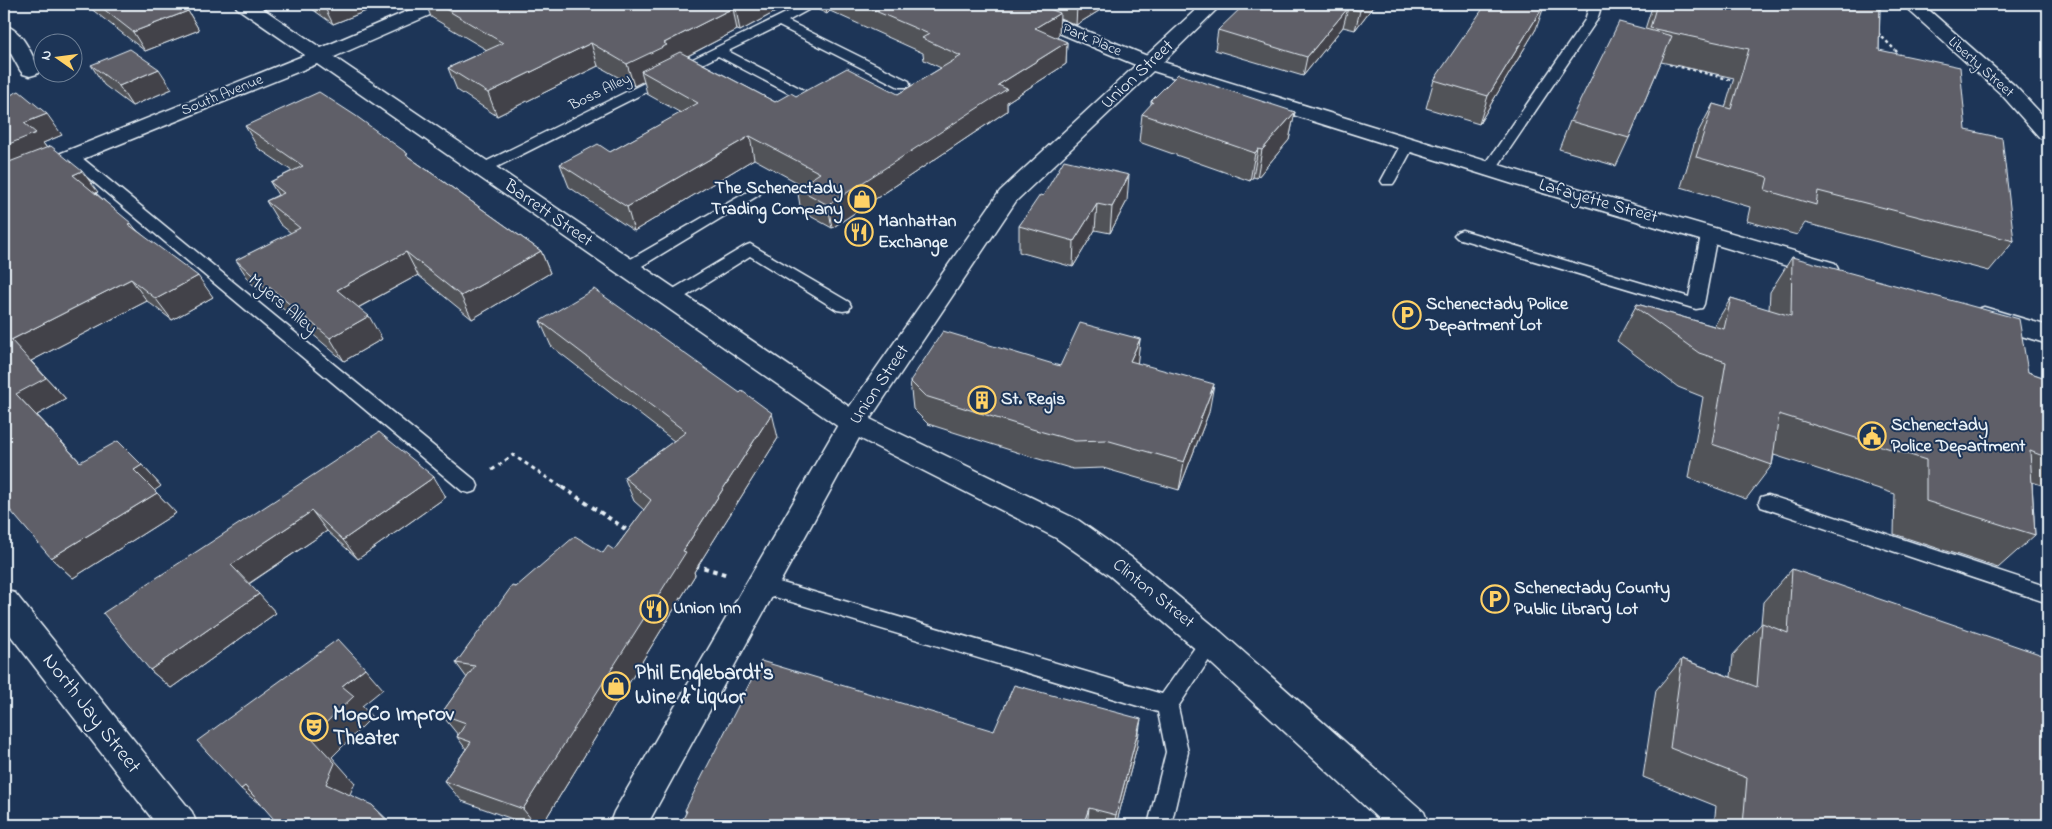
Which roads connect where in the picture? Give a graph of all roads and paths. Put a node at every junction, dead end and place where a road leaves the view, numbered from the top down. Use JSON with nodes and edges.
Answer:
{"nodes":[{"id":1,"x":244,"y":4,"type":"edge"},
{"id":2,"x":439,"y":4,"type":"edge"},
{"id":3,"x":814,"y":4,"type":"edge"},
{"id":4,"x":1006,"y":4,"type":"edge"},
{"id":5,"x":1213,"y":4,"type":"edge"},
{"id":6,"x":1596,"y":4,"type":"edge"},
{"id":7,"x":1911,"y":4,"type":"edge"},
{"id":8,"x":778,"y":21,"type":"junction"},
{"id":9,"x":4,"y":31,"type":"edge"},
{"id":10,"x":1876,"y":31,"type":"edge"},
{"id":11,"x":718,"y":51,"type":"junction"},
{"id":12,"x":319,"y":56,"type":"junction"},
{"id":13,"x":1904,"y":58,"type":"edge"},
{"id":14,"x":1664,"y":62,"type":"edge"},
{"id":15,"x":1150,"y":64,"type":"junction"},
{"id":16,"x":30,"y":70,"type":"dead end"},
{"id":17,"x":1741,"y":82,"type":"edge"},
{"id":18,"x":904,"y":84,"type":"dead end"},
{"id":19,"x":816,"y":102,"type":"edge"},
{"id":20,"x":2048,"y":133,"type":"edge"},
{"id":21,"x":1408,"y":144,"type":"junction"},
{"id":22,"x":71,"y":156,"type":"junction"},
{"id":23,"x":482,"y":169,"type":"junction"},
{"id":24,"x":1489,"y":169,"type":"junction"},
{"id":25,"x":1388,"y":181,"type":"dead end"},
{"id":26,"x":4,"y":184,"type":"edge"},
{"id":27,"x":754,"y":192,"type":"dead end"},
{"id":28,"x":1462,"y":235,"type":"dead end"},
{"id":29,"x":1709,"y":235,"type":"junction"},
{"id":30,"x":627,"y":268,"type":"junction"},
{"id":31,"x":1850,"y":277,"type":"edge"},
{"id":32,"x":671,"y":298,"type":"junction"},
{"id":33,"x":843,"y":306,"type":"dead end"},
{"id":34,"x":1963,"y":310,"type":"edge"},
{"id":35,"x":2048,"y":335,"type":"edge"},
{"id":36,"x":853,"y":424,"type":"junction"},
{"id":37,"x":469,"y":486,"type":"joint"},
{"id":38,"x":1768,"y":502,"type":"dead end"},
{"id":39,"x":635,"y":534,"type":"edge"},
{"id":40,"x":686,"y":562,"type":"edge"},
{"id":41,"x":762,"y":585,"type":"junction"},
{"id":42,"x":2048,"y":595,"type":"edge"},
{"id":43,"x":4,"y":603,"type":"edge"},
{"id":44,"x":1210,"y":642,"type":"junction"},
{"id":45,"x":1167,"y":705,"type":"junction"},
{"id":46,"x":179,"y":825,"type":"edge"},
{"id":47,"x":627,"y":825,"type":"edge"},
{"id":48,"x":1160,"y":825,"type":"edge"},
{"id":49,"x":1411,"y":825,"type":"edge"}],
"edges":[{"from":1,"to":12,"type":"street","name":"Barrett Street"},
{"from":2,"to":12,"type":"street","name":"South Avenue"},
{"from":3,"to":8,"type":"lane","name":"Boss Alley"},
{"from":4,"to":15,"type":"street","name":"Park Place"},
{"from":5,"to":15,"type":"street","name":"Union Street"},
{"from":6,"to":24,"type":"lane"},
{"from":7,"to":20,"type":"street","name":"Liberty Street"},
{"from":8,"to":11,"type":"lane","name":"Boss Alley"},
{"from":8,"to":18,"type":"lane"},
{"from":9,"to":16,"type":"street"},
{"from":10,"to":13,"type":"path"},
{"from":11,"to":19,"type":"lane"},
{"from":11,"to":23,"type":"lane","name":"Boss Alley"},
{"from":12,"to":22,"type":"street","name":"South Avenue"},
{"from":12,"to":23,"type":"street","name":"Barrett Street"},
{"from":14,"to":17,"type":"path"},
{"from":15,"to":21,"type":"street","name":"Lafayette Street"},
{"from":15,"to":36,"type":"street","name":"Union Street"},
{"from":21,"to":24,"type":"street","name":"Lafayette Street"},
{"from":21,"to":25,"type":"lane"},
{"from":22,"to":26,"type":"street","name":"South Avenue"},
{"from":22,"to":37,"type":"lane","name":"Myers Alley"},
{"from":23,"to":30,"type":"street","name":"Barrett Street"},
{"from":24,"to":29,"type":"street","name":"Lafayette Street"},
{"from":27,"to":30,"type":"lane"},
{"from":28,"to":29,"type":"lane"},
{"from":29,"to":31,"type":"street","name":"Lafayette Street"},
{"from":30,"to":32,"type":"street","name":"Barrett Street"},
{"from":32,"to":33,"type":"lane"},
{"from":32,"to":36,"type":"street","name":"Barrett Street"},
{"from":34,"to":35,"type":"street"},
{"from":36,"to":41,"type":"street","name":"Union Street"},
{"from":36,"to":44,"type":"street","name":"Clinton Street"},
{"from":37,"to":39,"type":"path"},
{"from":38,"to":42,"type":"lane"},
{"from":40,"to":41,"type":"path"},
{"from":41,"to":45,"type":"lane"},
{"from":41,"to":47,"type":"street","name":"Union Street"},
{"from":43,"to":46,"type":"street","name":"North Jay Street"},
{"from":44,"to":45,"type":"lane"},
{"from":44,"to":49,"type":"street","name":"Clinton Street"},
{"from":45,"to":48,"type":"lane"}]}
